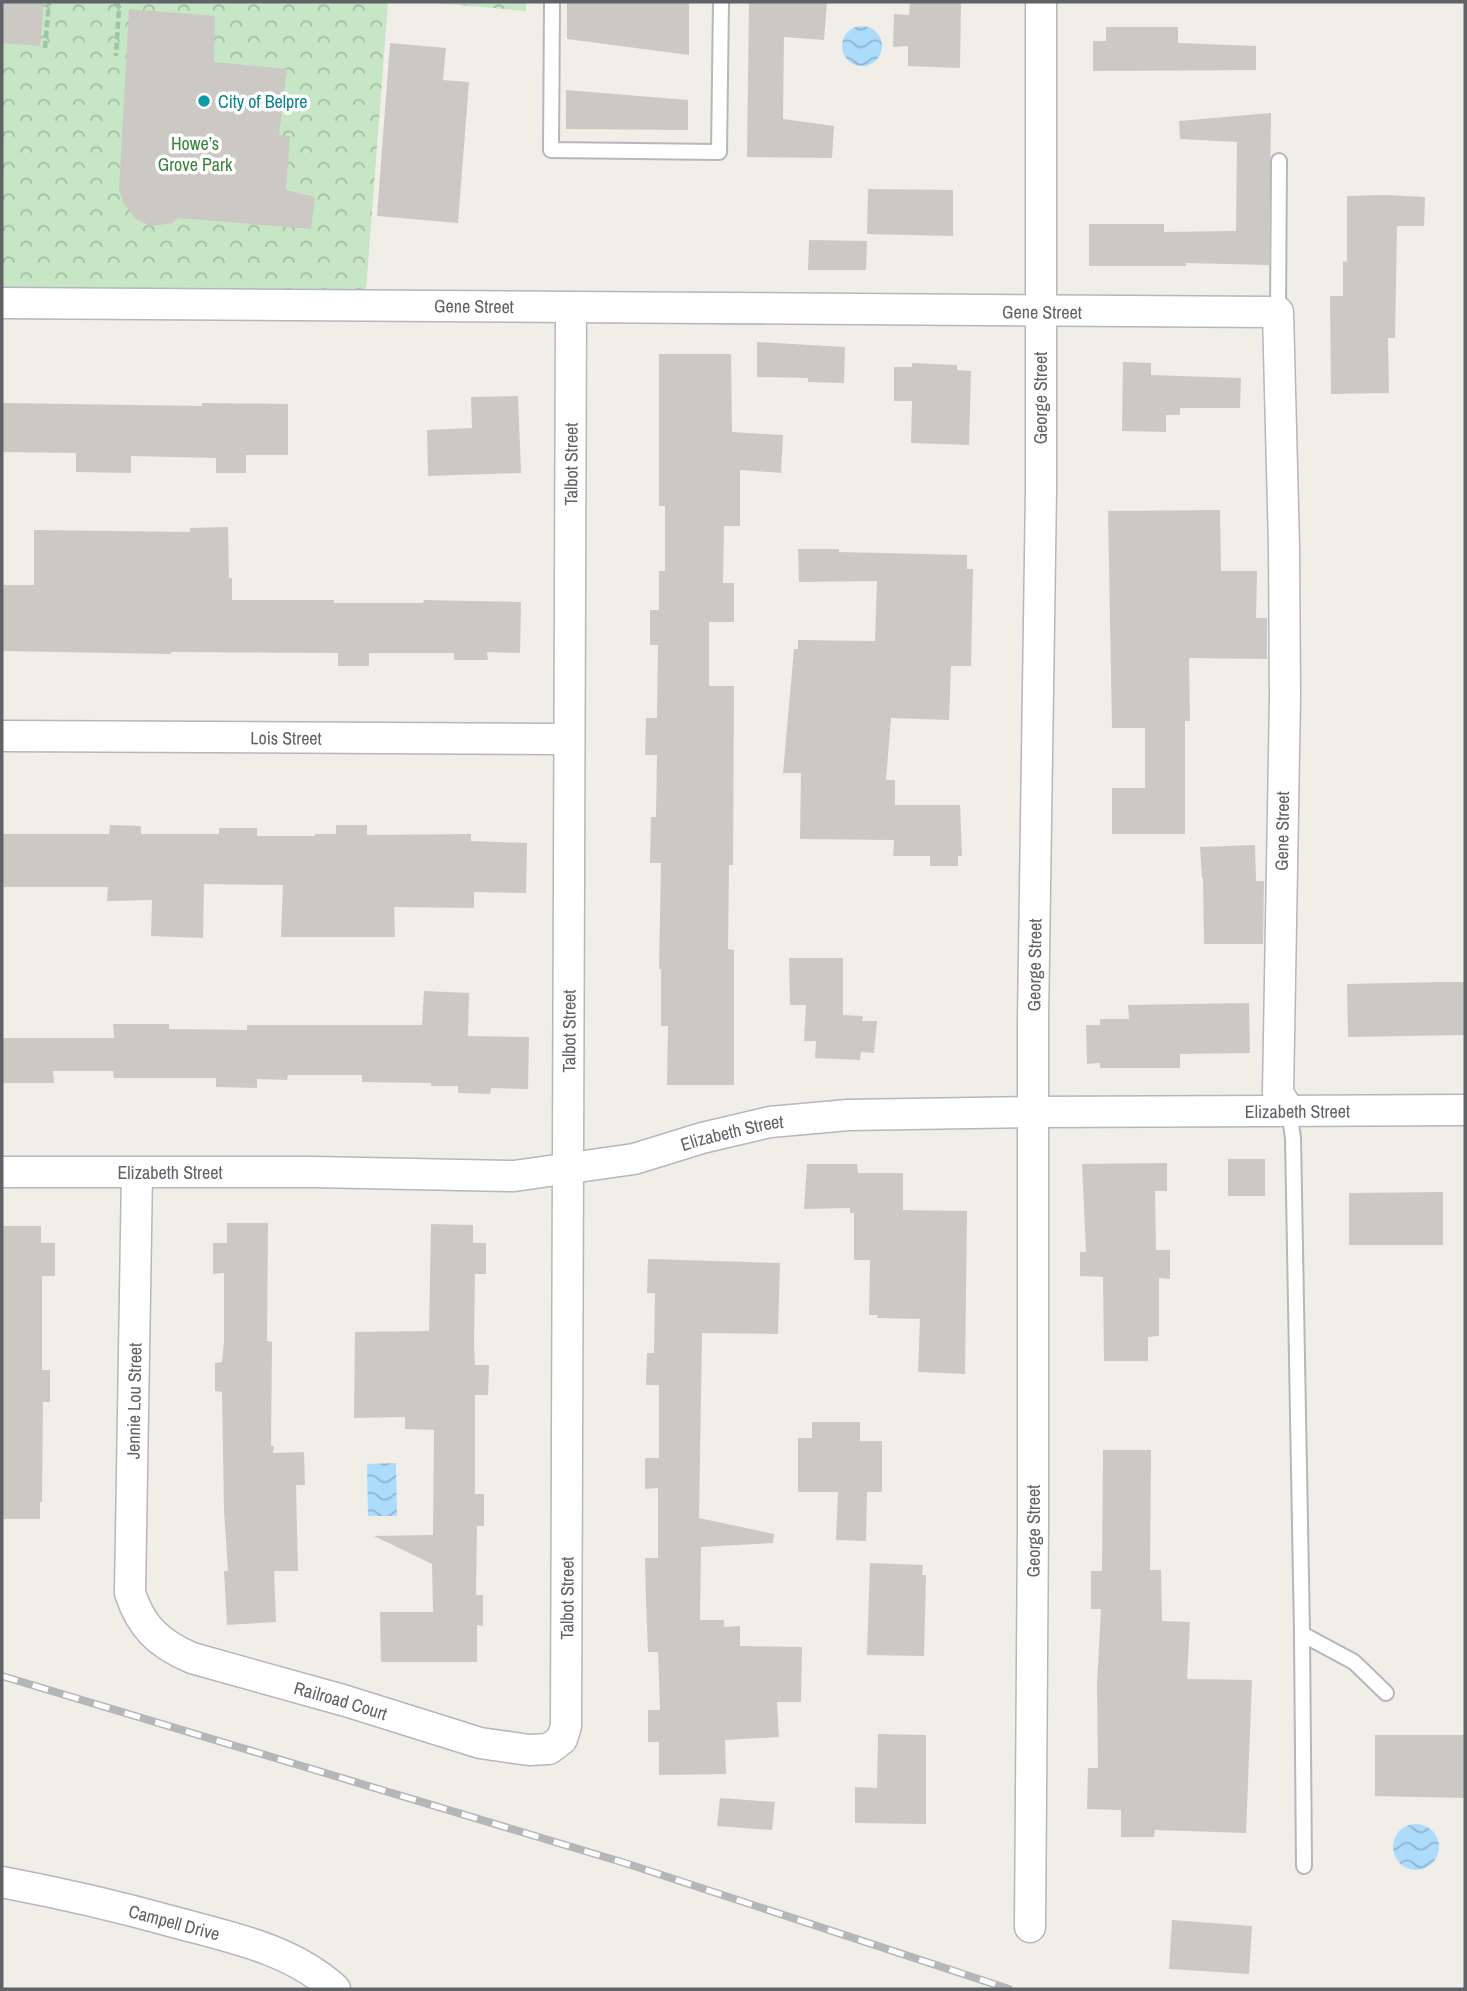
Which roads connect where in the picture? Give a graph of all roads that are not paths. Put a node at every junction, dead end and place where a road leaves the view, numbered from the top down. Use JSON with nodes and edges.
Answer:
{"nodes":[{"id":1,"x":552,"y":2,"type":"edge"},
{"id":2,"x":721,"y":2,"type":"edge"},
{"id":3,"x":1041,"y":2,"type":"edge"},
{"id":4,"x":1279,"y":161,"type":"dead end"},
{"id":5,"x":2,"y":303,"type":"edge"},
{"id":6,"x":570,"y":308,"type":"junction"},
{"id":7,"x":1278,"y":312,"type":"junction"},
{"id":8,"x":1040,"y":313,"type":"junction"},
{"id":9,"x":2,"y":736,"type":"edge"},
{"id":10,"x":569,"y":739,"type":"junction"},
{"id":11,"x":1465,"y":1110,"type":"edge"},
{"id":12,"x":1289,"y":1111,"type":"junction"},
{"id":13,"x":1034,"y":1112,"type":"junction"},
{"id":14,"x":569,"y":1168,"type":"junction"},
{"id":15,"x":2,"y":1172,"type":"edge"},
{"id":16,"x":137,"y":1173,"type":"junction"},
{"id":17,"x":145,"y":1625,"type":"joint"},
{"id":18,"x":1302,"y":1634,"type":"junction"},
{"id":19,"x":1386,"y":1693,"type":"dead end"},
{"id":20,"x":549,"y":1749,"type":"joint"},
{"id":21,"x":1304,"y":1866,"type":"dead end"},
{"id":22,"x":2,"y":1882,"type":"edge"},
{"id":23,"x":1030,"y":1927,"type":"dead end"},
{"id":24,"x":335,"y":1989,"type":"edge"}],
"edges":[{"from":1,"to":2,"type":"lane"},
{"from":3,"to":8,"type":"street","name":"George Street"},
{"from":4,"to":7,"type":"lane"},
{"from":5,"to":6,"type":"street","name":"Gene Street"},
{"from":6,"to":8,"type":"street","name":"Gene Street"},
{"from":6,"to":10,"type":"street","name":"Talbot Street"},
{"from":7,"to":8,"type":"street","name":"Gene Street"},
{"from":7,"to":12,"type":"street","name":"Gene Street"},
{"from":8,"to":13,"type":"street","name":"George Street"},
{"from":9,"to":10,"type":"street","name":"Lois Street"},
{"from":10,"to":14,"type":"street","name":"Talbot Street"},
{"from":11,"to":12,"type":"street","name":"Elizabeth Street"},
{"from":12,"to":13,"type":"street","name":"Elizabeth Street"},
{"from":12,"to":18,"type":"lane"},
{"from":13,"to":14,"type":"street","name":"Elizabeth Street"},
{"from":13,"to":23,"type":"street","name":"George Street"},
{"from":14,"to":16,"type":"street","name":"Elizabeth Street"},
{"from":14,"to":20,"type":"street","name":"Talbot Street"},
{"from":15,"to":16,"type":"street","name":"Elizabeth Street"},
{"from":16,"to":17,"type":"street","name":"Jennie Lou Street"},
{"from":17,"to":20,"type":"street","name":"Railroad Court"},
{"from":18,"to":19,"type":"lane"},
{"from":18,"to":21,"type":"lane"},
{"from":22,"to":24,"type":"street","name":"Campell Drive"}]}
